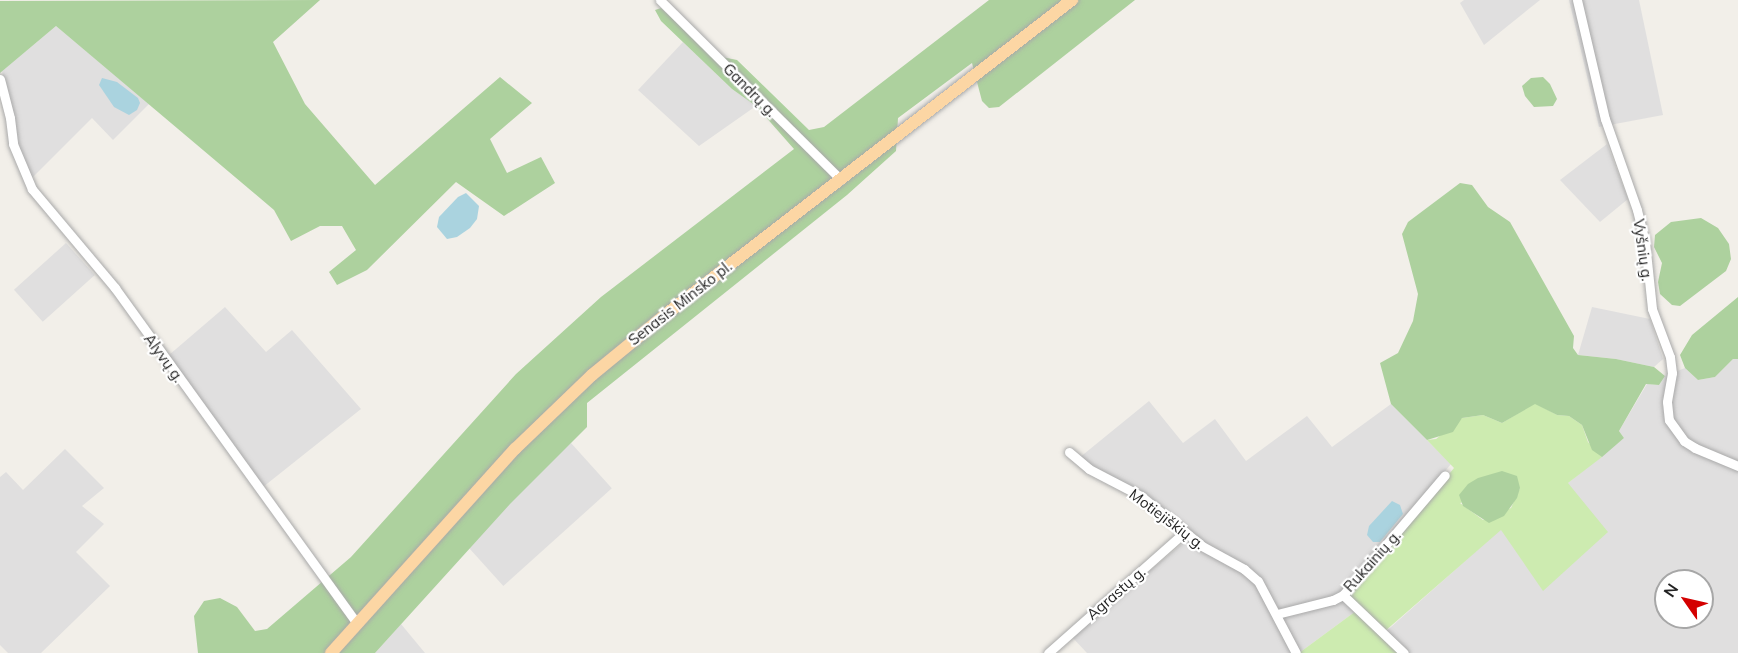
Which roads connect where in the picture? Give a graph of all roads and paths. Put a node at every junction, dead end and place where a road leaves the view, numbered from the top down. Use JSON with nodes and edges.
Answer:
{"nodes":[{"id":1,"x":660,"y":0,"type":"edge"},
{"id":2,"x":1072,"y":0,"type":"edge"},
{"id":3,"x":1577,"y":0,"type":"edge"},
{"id":4,"x":0,"y":80,"type":"edge"},
{"id":5,"x":841,"y":180,"type":"junction"},
{"id":6,"x":1069,"y":452,"type":"dead end"},
{"id":7,"x":1738,"y":466,"type":"edge"},
{"id":8,"x":1445,"y":475,"type":"dead end"},
{"id":9,"x":1185,"y":532,"type":"junction"},
{"id":10,"x":1343,"y":595,"type":"junction"},
{"id":11,"x":1277,"y":614,"type":"junction"},
{"id":12,"x":357,"y":624,"type":"junction"},
{"id":13,"x":331,"y":653,"type":"edge"},
{"id":14,"x":1048,"y":653,"type":"edge"},
{"id":15,"x":1296,"y":653,"type":"edge"},
{"id":16,"x":1404,"y":653,"type":"edge"}],
"edges":[{"from":1,"to":5,"type":"street","name":"Gandrų g."},
{"from":2,"to":5,"type":"main road","name":"Senasis Minsko pl."},
{"from":3,"to":7,"type":"street","name":"Vyšnių g."},
{"from":4,"to":12,"type":"street","name":"Alyvų g."},
{"from":5,"to":12,"type":"main road","name":"Senasis Minsko pl."},
{"from":6,"to":9,"type":"street","name":"Motiejiškių g."},
{"from":8,"to":10,"type":"street","name":"Rukainių g."},
{"from":9,"to":11,"type":"street","name":"Motiejiškių g."},
{"from":9,"to":14,"type":"street","name":"Agrastų g."},
{"from":10,"to":11,"type":"street","name":"Rukainių g."},
{"from":10,"to":16,"type":"street"},
{"from":11,"to":15,"type":"street","name":"Motiejiškių g."},
{"from":12,"to":13,"type":"main road","name":"Senasis Minsko pl."}]}
